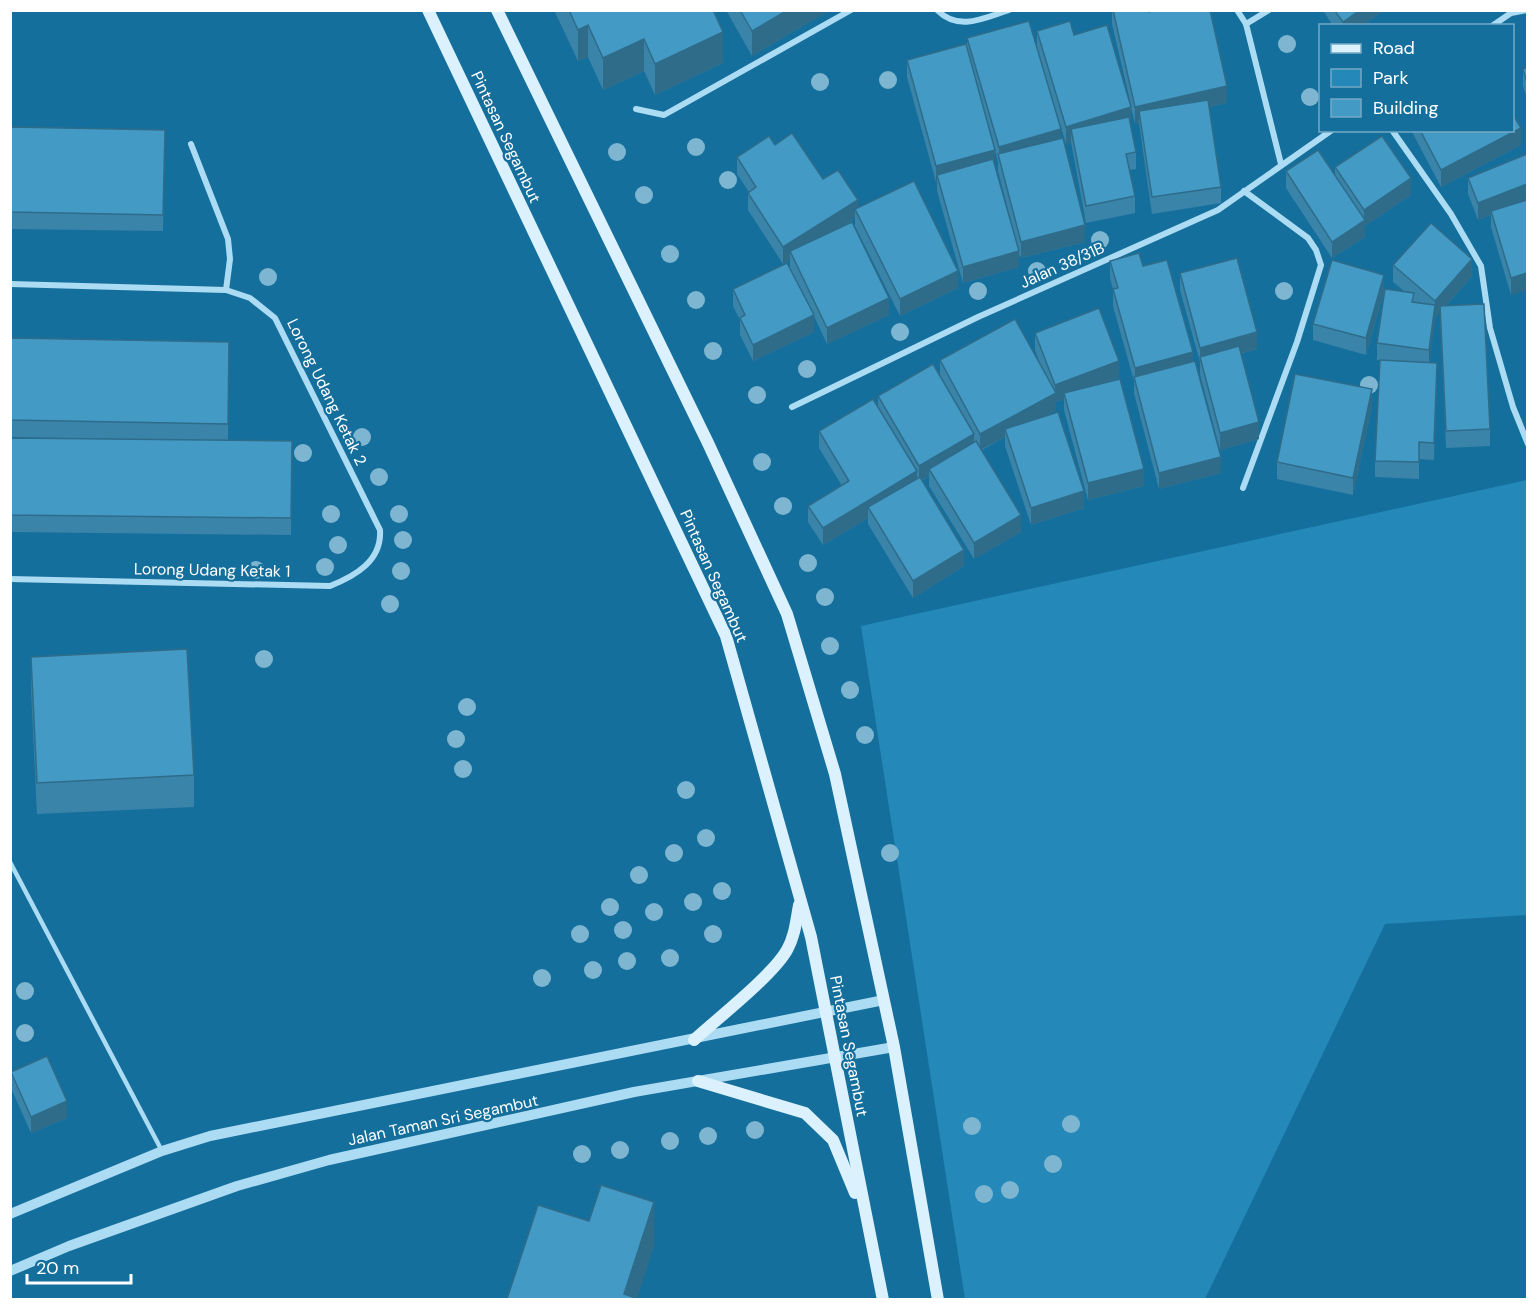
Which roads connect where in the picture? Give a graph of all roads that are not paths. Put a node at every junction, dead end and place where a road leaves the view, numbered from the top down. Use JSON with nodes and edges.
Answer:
{"nodes":[{"id":1,"x":428,"y":10,"type":"edge"},
{"id":2,"x":497,"y":10,"type":"edge"},
{"id":3,"x":851,"y":10,"type":"edge"},
{"id":4,"x":937,"y":10,"type":"edge"},
{"id":5,"x":1009,"y":10,"type":"edge"},
{"id":6,"x":1237,"y":10,"type":"edge"},
{"id":7,"x":1269,"y":10,"type":"edge"},
{"id":8,"x":1527,"y":10,"type":"edge"},
{"id":9,"x":1510,"y":12,"type":"edge"},
{"id":10,"x":1246,"y":24,"type":"junction"},
{"id":11,"x":1495,"y":24,"type":"edge"},
{"id":12,"x":636,"y":109,"type":"dead end"},
{"id":13,"x":1329,"y":132,"type":"edge"},
{"id":14,"x":1393,"y":132,"type":"edge"},
{"id":15,"x":191,"y":144,"type":"dead end"},
{"id":16,"x":1281,"y":164,"type":"junction"},
{"id":17,"x":1244,"y":192,"type":"junction"},
{"id":18,"x":10,"y":284,"type":"edge"},
{"id":19,"x":226,"y":290,"type":"junction"},
{"id":20,"x":792,"y":407,"type":"dead end"},
{"id":21,"x":1527,"y":444,"type":"edge"},
{"id":22,"x":1243,"y":488,"type":"dead end"},
{"id":23,"x":380,"y":530,"type":"joint"},
{"id":24,"x":10,"y":579,"type":"edge"},
{"id":25,"x":10,"y":862,"type":"edge"},
{"id":26,"x":800,"y":900,"type":"junction"},
{"id":27,"x":884,"y":1000,"type":"junction"},
{"id":28,"x":825,"y":1014,"type":"junction"},
{"id":29,"x":694,"y":1040,"type":"junction"},
{"id":30,"x":894,"y":1047,"type":"junction"},
{"id":31,"x":834,"y":1058,"type":"junction"},
{"id":32,"x":698,"y":1081,"type":"junction"},
{"id":33,"x":162,"y":1151,"type":"junction"},
{"id":34,"x":10,"y":1214,"type":"edge"},
{"id":35,"x":866,"y":1219,"type":"junction"},
{"id":36,"x":10,"y":1271,"type":"edge"},
{"id":37,"x":883,"y":1299,"type":"edge"},
{"id":38,"x":938,"y":1299,"type":"edge"}],
"edges":[{"from":1,"to":26,"type":"main road","name":"Pintasan Segambut"},
{"from":2,"to":27,"type":"main road"},
{"from":3,"to":12,"type":"street"},
{"from":4,"to":5,"type":"street"},
{"from":6,"to":10,"type":"street"},
{"from":7,"to":10,"type":"street"},
{"from":8,"to":9,"type":"street"},
{"from":9,"to":11,"type":"street"},
{"from":10,"to":16,"type":"street"},
{"from":13,"to":16,"type":"street","name":"Jalan 38/31B"},
{"from":14,"to":21,"type":"street"},
{"from":15,"to":19,"type":"street"},
{"from":16,"to":17,"type":"street","name":"Jalan 38/31B"},
{"from":17,"to":20,"type":"street","name":"Jalan 38/31B"},
{"from":17,"to":22,"type":"street"},
{"from":18,"to":19,"type":"street","name":"Lorong Udang Ketak 2"},
{"from":19,"to":23,"type":"street","name":"Lorong Udang Ketak 2"},
{"from":23,"to":24,"type":"street","name":"Lorong Udang Ketak 1"},
{"from":25,"to":33,"type":"lane"},
{"from":26,"to":28,"type":"main road","name":"Pintasan Segambut"},
{"from":26,"to":29,"type":"main road"},
{"from":27,"to":28,"type":"street","name":"Jalan Taman Sri Segambut"},
{"from":27,"to":30,"type":"main road"},
{"from":28,"to":29,"type":"street","name":"Jalan Taman Sri Segambut"},
{"from":28,"to":31,"type":"main road","name":"Pintasan Segambut"},
{"from":29,"to":33,"type":"street","name":"Jalan Taman Sri Segambut"},
{"from":30,"to":31,"type":"street","name":"Jalan Taman Sri Segambut"},
{"from":30,"to":38,"type":"main road"},
{"from":31,"to":32,"type":"street","name":"Jalan Taman Sri Segambut"},
{"from":31,"to":35,"type":"main road","name":"Pintasan Segambut"},
{"from":32,"to":35,"type":"main road"},
{"from":32,"to":36,"type":"street","name":"Jalan Taman Sri Segambut"},
{"from":33,"to":34,"type":"street","name":"Jalan Taman Sri Segambut"},
{"from":35,"to":37,"type":"main road","name":"Pintasan Segambut"}]}
